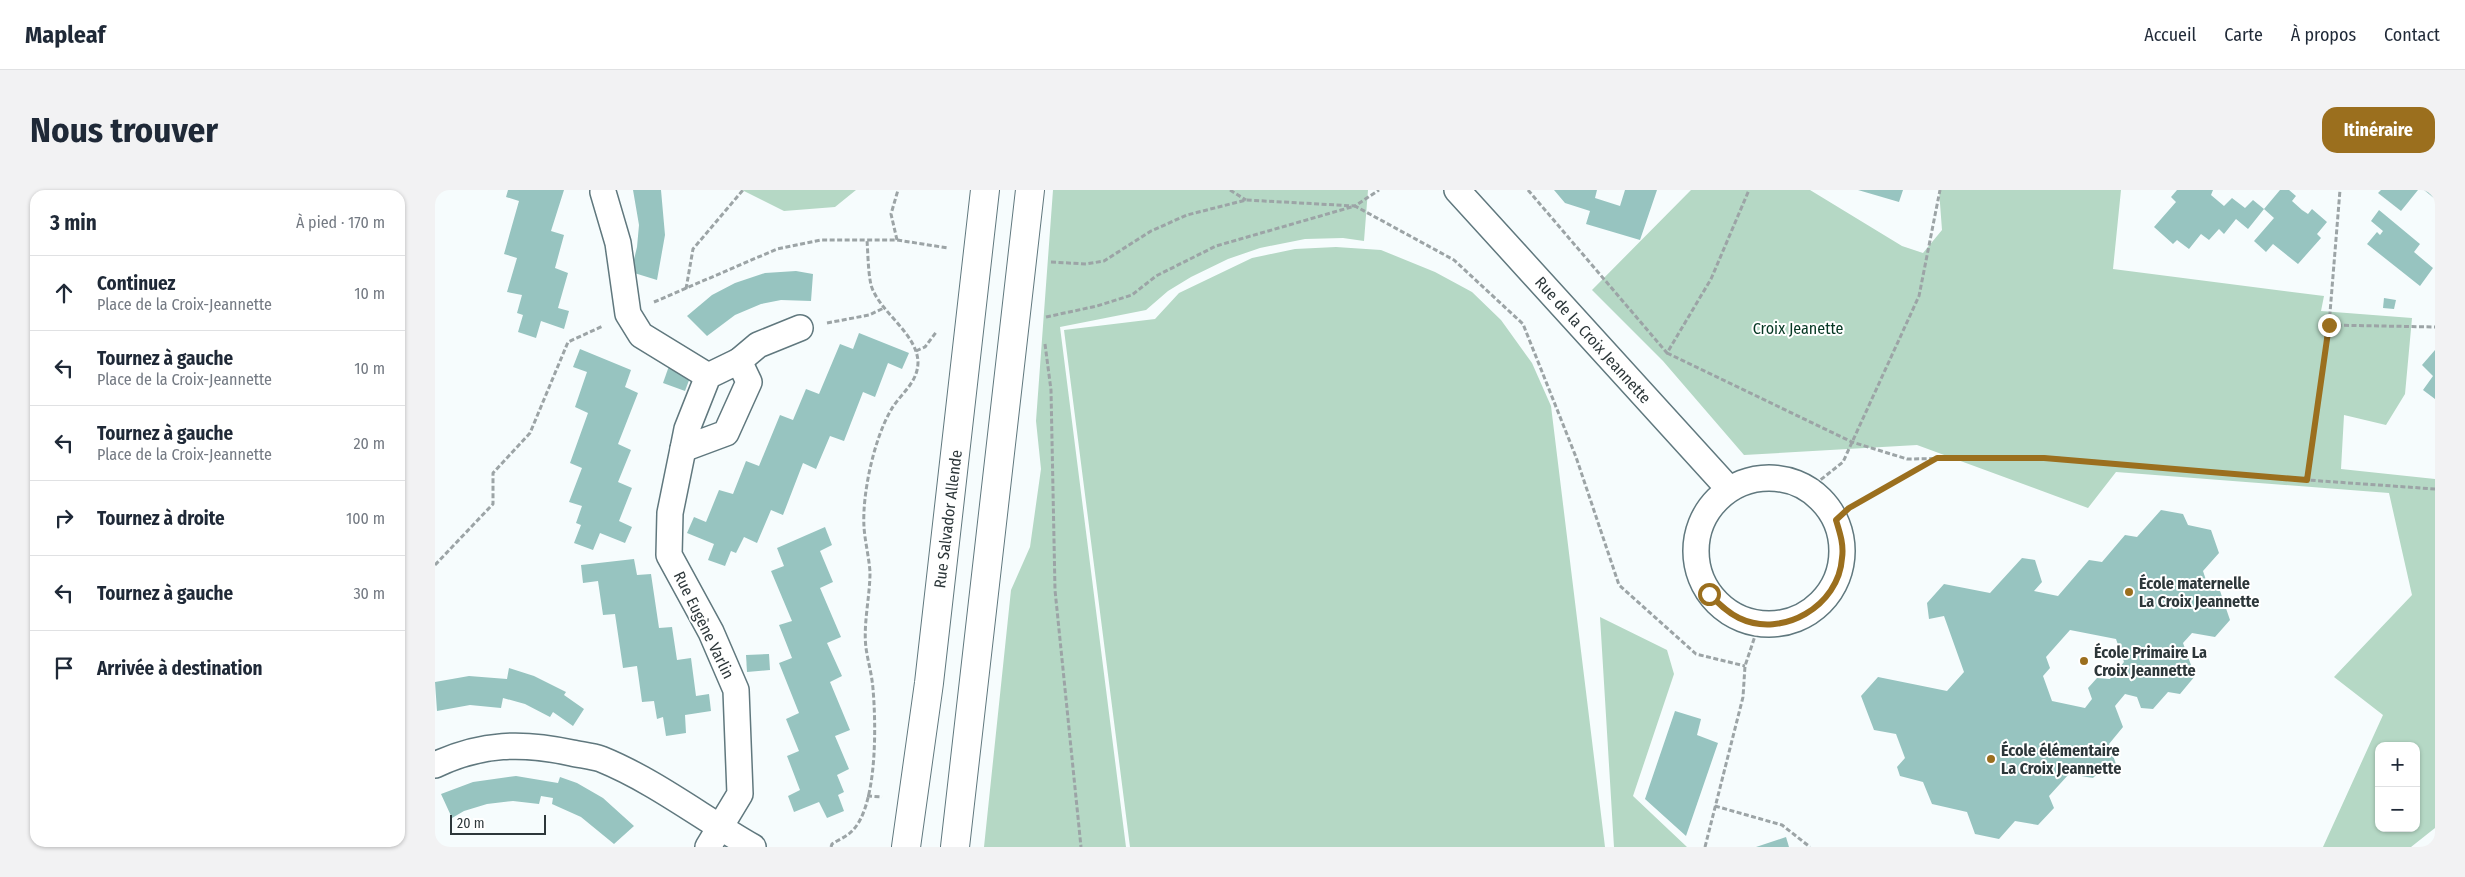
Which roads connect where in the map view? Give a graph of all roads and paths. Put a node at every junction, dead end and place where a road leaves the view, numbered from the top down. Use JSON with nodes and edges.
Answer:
{"nodes":[{"id":1,"x":743,"y":190,"type":"edge"},
{"id":2,"x":898,"y":190,"type":"edge"},
{"id":3,"x":985,"y":190,"type":"edge"},
{"id":4,"x":1030,"y":190,"type":"edge"},
{"id":5,"x":1230,"y":190,"type":"edge"},
{"id":6,"x":1379,"y":190,"type":"edge"},
{"id":7,"x":1457,"y":190,"type":"edge"},
{"id":8,"x":1528,"y":190,"type":"edge"},
{"id":9,"x":1749,"y":190,"type":"edge"},
{"id":10,"x":1941,"y":190,"type":"edge"},
{"id":11,"x":2340,"y":190,"type":"edge"},
{"id":12,"x":603,"y":192,"type":"dead end"},
{"id":13,"x":1246,"y":200,"type":"junction"},
{"id":14,"x":1355,"y":206,"type":"junction"},
{"id":15,"x":867,"y":240,"type":"dead end"},
{"id":16,"x":897,"y":240,"type":"dead end"},
{"id":17,"x":1051,"y":262,"type":"dead end"},
{"id":18,"x":686,"y":289,"type":"dead end"},
{"id":19,"x":884,"y":308,"type":"junction"},
{"id":20,"x":1041,"y":318,"type":"dead end"},
{"id":21,"x":2329,"y":325,"type":"junction"},
{"id":22,"x":2435,"y":327,"type":"edge"},
{"id":23,"x":800,"y":328,"type":"joint"},
{"id":24,"x":1043,"y":334,"type":"dead end"},
{"id":25,"x":1667,"y":353,"type":"junction"},
{"id":26,"x":739,"y":361,"type":"junction"},
{"id":27,"x":708,"y":376,"type":"junction"},
{"id":28,"x":1852,"y":442,"type":"junction"},
{"id":29,"x":683,"y":449,"type":"junction"},
{"id":30,"x":1937,"y":458,"type":"junction"},
{"id":31,"x":2307,"y":480,"type":"junction"},
{"id":32,"x":1809,"y":488,"type":"junction"},
{"id":33,"x":1729,"y":489,"type":"junction"},
{"id":34,"x":2435,"y":489,"type":"edge"},
{"id":35,"x":1836,"y":520,"type":"junction"},
{"id":36,"x":1759,"y":624,"type":"junction"},
{"id":37,"x":1745,"y":666,"type":"junction"},
{"id":38,"x":435,"y":764,"type":"edge"},
{"id":39,"x":1715,"y":806,"type":"junction"},
{"id":40,"x":713,"y":837,"type":"edge"},
{"id":41,"x":753,"y":847,"type":"edge"},
{"id":42,"x":831,"y":847,"type":"edge"},
{"id":43,"x":906,"y":847,"type":"edge"},
{"id":44,"x":955,"y":847,"type":"edge"},
{"id":45,"x":1081,"y":847,"type":"edge"},
{"id":46,"x":1705,"y":847,"type":"edge"},
{"id":47,"x":1810,"y":847,"type":"edge"}],
"edges":[{"from":1,"to":18,"type":"path"},
{"from":2,"to":16,"type":"path"},
{"from":3,"to":43,"type":"street","name":"Rue Salvador Allende"},
{"from":4,"to":44,"type":"street"},
{"from":5,"to":13,"type":"path"},
{"from":6,"to":14,"type":"path"},
{"from":7,"to":33,"type":"street","name":"Rue de la Croix Jeannette"},
{"from":8,"to":25,"type":"path"},
{"from":9,"to":25,"type":"path"},
{"from":10,"to":28,"type":"path"},
{"from":11,"to":21,"type":"path"},
{"from":12,"to":27,"type":"street"},
{"from":13,"to":14,"type":"path"},
{"from":13,"to":17,"type":"path"},
{"from":14,"to":20,"type":"path"},
{"from":14,"to":37,"type":"path"},
{"from":15,"to":19,"type":"path"},
{"from":19,"to":23,"type":"path"},
{"from":19,"to":42,"type":"path"},
{"from":21,"to":22,"type":"path"},
{"from":21,"to":31,"type":"path"},
{"from":23,"to":26,"type":"street"},
{"from":24,"to":45,"type":"path"},
{"from":25,"to":28,"type":"path"},
{"from":26,"to":27,"type":"street"},
{"from":26,"to":29,"type":"street"},
{"from":27,"to":29,"type":"street","name":"Rue Eugène Varlin"},
{"from":28,"to":30,"type":"path"},
{"from":28,"to":32,"type":"path"},
{"from":29,"to":40,"type":"street","name":"Rue Eugène Varlin"},
{"from":30,"to":31,"type":"path"},
{"from":30,"to":35,"type":"path"},
{"from":31,"to":34,"type":"path"},
{"from":32,"to":33,"type":"street"},
{"from":32,"to":35,"type":"street"},
{"from":33,"to":36,"type":"street"},
{"from":35,"to":36,"type":"street"},
{"from":36,"to":37,"type":"path"},
{"from":37,"to":39,"type":"path"},
{"from":38,"to":40,"type":"street"},
{"from":39,"to":46,"type":"path"},
{"from":39,"to":47,"type":"path"},
{"from":40,"to":41,"type":"street"}]}
